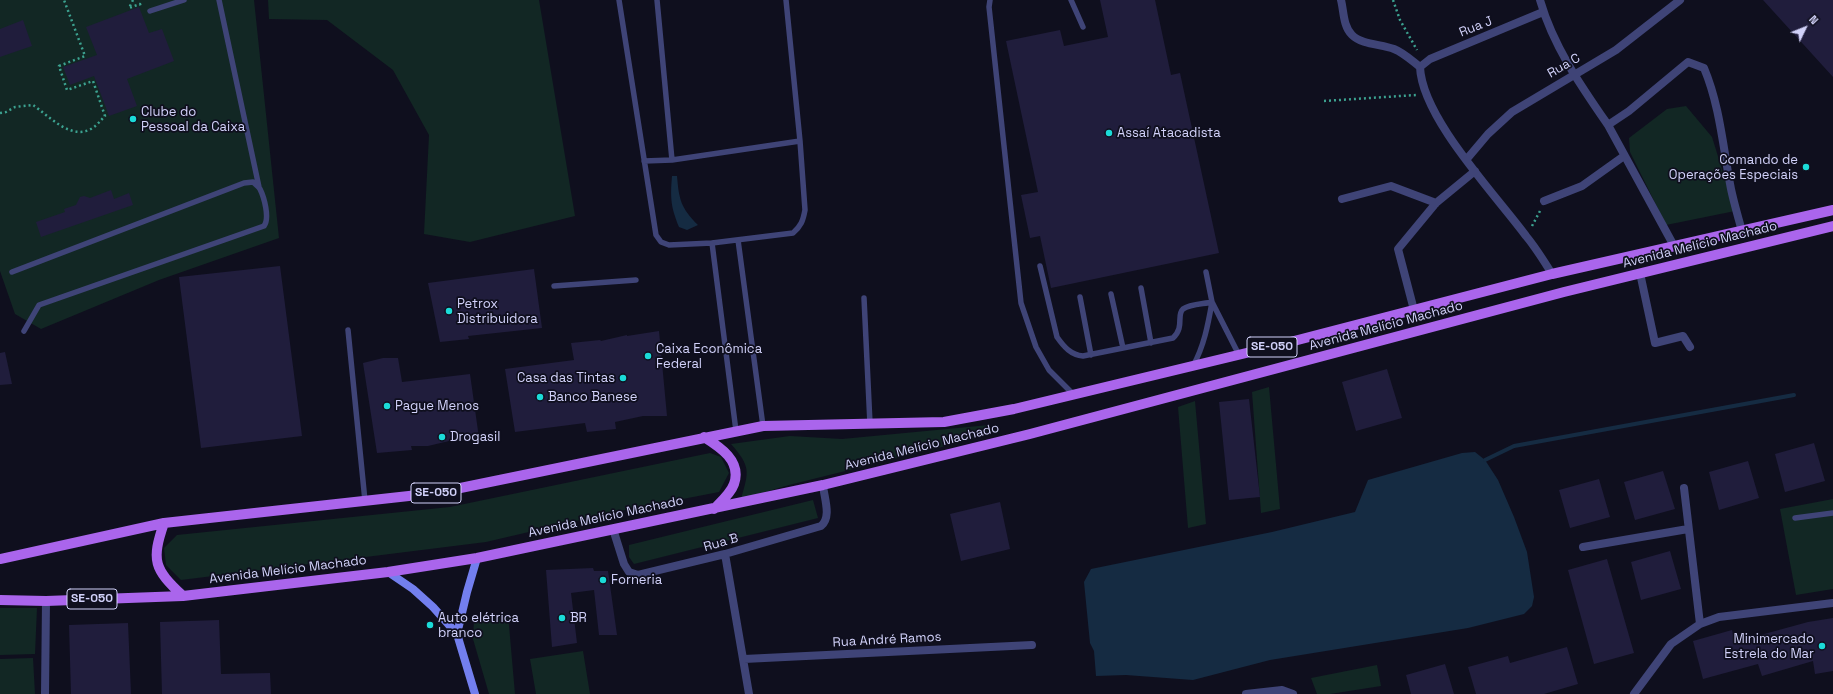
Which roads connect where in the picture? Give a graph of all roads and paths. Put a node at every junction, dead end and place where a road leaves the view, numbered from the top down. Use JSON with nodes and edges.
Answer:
{"nodes":[{"id":1,"x":64,"y":0,"type":"edge"},
{"id":2,"x":133,"y":0,"type":"edge"},
{"id":3,"x":184,"y":0,"type":"edge"},
{"id":4,"x":218,"y":0,"type":"edge"},
{"id":5,"x":619,"y":0,"type":"edge"},
{"id":6,"x":657,"y":0,"type":"edge"},
{"id":7,"x":786,"y":0,"type":"edge"},
{"id":8,"x":990,"y":0,"type":"edge"},
{"id":9,"x":1071,"y":0,"type":"edge"},
{"id":10,"x":1341,"y":0,"type":"edge"},
{"id":11,"x":1393,"y":0,"type":"edge"},
{"id":12,"x":1540,"y":0,"type":"edge"},
{"id":13,"x":1680,"y":0,"type":"edge"},
{"id":14,"x":142,"y":8,"type":"dead end"},
{"id":15,"x":150,"y":11,"type":"dead end"},
{"id":16,"x":1543,"y":12,"type":"junction"},
{"id":17,"x":1083,"y":27,"type":"dead end"},
{"id":18,"x":1422,"y":64,"type":"junction"},
{"id":19,"x":1573,"y":75,"type":"junction"},
{"id":20,"x":1427,"y":94,"type":"junction"},
{"id":21,"x":1324,"y":101,"type":"dead end"},
{"id":22,"x":0,"y":113,"type":"edge"},
{"id":23,"x":1608,"y":125,"type":"junction"},
{"id":24,"x":800,"y":141,"type":"junction"},
{"id":25,"x":1624,"y":156,"type":"junction"},
{"id":26,"x":672,"y":160,"type":"junction"},
{"id":27,"x":1466,"y":160,"type":"junction"},
{"id":28,"x":644,"y":161,"type":"junction"},
{"id":29,"x":1475,"y":171,"type":"junction"},
{"id":30,"x":259,"y":188,"type":"junction"},
{"id":31,"x":1342,"y":199,"type":"dead end"},
{"id":32,"x":1544,"y":201,"type":"joint"},
{"id":33,"x":1436,"y":203,"type":"junction"},
{"id":34,"x":1833,"y":210,"type":"edge"},
{"id":35,"x":1833,"y":226,"type":"edge"},
{"id":36,"x":1742,"y":231,"type":"junction"},
{"id":37,"x":1527,"y":236,"type":"junction"},
{"id":38,"x":738,"y":240,"type":"junction"},
{"id":39,"x":712,"y":243,"type":"junction"},
{"id":40,"x":1674,"y":246,"type":"junction"},
{"id":41,"x":1040,"y":266,"type":"dead end"},
{"id":42,"x":12,"y":272,"type":"dead end"},
{"id":43,"x":1206,"y":272,"type":"dead end"},
{"id":44,"x":1640,"y":273,"type":"junction"},
{"id":45,"x":1552,"y":274,"type":"junction"},
{"id":46,"x":636,"y":280,"type":"dead end"},
{"id":47,"x":554,"y":286,"type":"dead end"},
{"id":48,"x":1141,"y":288,"type":"dead end"},
{"id":49,"x":1112,"y":294,"type":"dead end"},
{"id":50,"x":1080,"y":297,"type":"dead end"},
{"id":51,"x":864,"y":298,"type":"dead end"},
{"id":52,"x":1212,"y":302,"type":"junction"},
{"id":53,"x":1414,"y":310,"type":"junction"},
{"id":54,"x":348,"y":330,"type":"dead end"},
{"id":55,"x":24,"y":331,"type":"dead end"},
{"id":56,"x":1151,"y":343,"type":"junction"},
{"id":57,"x":1690,"y":347,"type":"dead end"},
{"id":58,"x":1123,"y":348,"type":"junction"},
{"id":59,"x":1091,"y":355,"type":"junction"},
{"id":60,"x":1239,"y":355,"type":"junction"},
{"id":61,"x":1193,"y":366,"type":"junction"},
{"id":62,"x":1073,"y":394,"type":"junction"},
{"id":63,"x":870,"y":424,"type":"junction"},
{"id":64,"x":763,"y":426,"type":"junction"},
{"id":65,"x":736,"y":431,"type":"junction"},
{"id":66,"x":704,"y":437,"type":"junction"},
{"id":67,"x":822,"y":485,"type":"junction"},
{"id":68,"x":1684,"y":488,"type":"dead end"},
{"id":69,"x":365,"y":501,"type":"junction"},
{"id":70,"x":714,"y":508,"type":"junction"},
{"id":71,"x":1833,"y":513,"type":"edge"},
{"id":72,"x":1795,"y":518,"type":"dead end"},
{"id":73,"x":164,"y":523,"type":"junction"},
{"id":74,"x":613,"y":528,"type":"junction"},
{"id":75,"x":1688,"y":529,"type":"junction"},
{"id":76,"x":1583,"y":547,"type":"dead end"},
{"id":77,"x":725,"y":554,"type":"junction"},
{"id":78,"x":477,"y":558,"type":"junction"},
{"id":79,"x":0,"y":560,"type":"edge"},
{"id":80,"x":388,"y":572,"type":"junction"},
{"id":81,"x":183,"y":596,"type":"junction"},
{"id":82,"x":0,"y":600,"type":"edge"},
{"id":83,"x":46,"y":601,"type":"junction"},
{"id":84,"x":1833,"y":603,"type":"edge"},
{"id":85,"x":1700,"y":624,"type":"junction"},
{"id":86,"x":457,"y":634,"type":"junction"},
{"id":87,"x":1032,"y":645,"type":"dead end"},
{"id":88,"x":744,"y":659,"type":"junction"},
{"id":89,"x":1291,"y":693,"type":"edge"},
{"id":90,"x":45,"y":694,"type":"edge"},
{"id":91,"x":475,"y":694,"type":"edge"},
{"id":92,"x":749,"y":694,"type":"edge"},
{"id":93,"x":1246,"y":694,"type":"edge"},
{"id":94,"x":1634,"y":694,"type":"edge"}],
"edges":[{"from":1,"to":22,"type":"path"},
{"from":2,"to":14,"type":"path"},
{"from":3,"to":15,"type":"lane"},
{"from":4,"to":30,"type":"lane"},
{"from":5,"to":28,"type":"lane"},
{"from":6,"to":26,"type":"lane"},
{"from":7,"to":24,"type":"lane"},
{"from":8,"to":62,"type":"lane"},
{"from":9,"to":17,"type":"lane"},
{"from":10,"to":18,"type":"street"},
{"from":11,"to":18,"type":"path"},
{"from":12,"to":16,"type":"street"},
{"from":13,"to":19,"type":"street","name":"Rua C"},
{"from":16,"to":18,"type":"street","name":"Rua J"},
{"from":16,"to":19,"type":"street"},
{"from":18,"to":20,"type":"street"},
{"from":19,"to":23,"type":"street"},
{"from":19,"to":27,"type":"street","name":"Rua C"},
{"from":20,"to":21,"type":"path"},
{"from":20,"to":27,"type":"street"},
{"from":23,"to":25,"type":"street"},
{"from":23,"to":36,"type":"street"},
{"from":24,"to":26,"type":"lane"},
{"from":24,"to":38,"type":"lane"},
{"from":25,"to":32,"type":"street"},
{"from":25,"to":40,"type":"street"},
{"from":26,"to":28,"type":"lane"},
{"from":27,"to":29,"type":"street"},
{"from":28,"to":39,"type":"lane"},
{"from":29,"to":33,"type":"street"},
{"from":29,"to":37,"type":"street"},
{"from":30,"to":42,"type":"lane"},
{"from":30,"to":55,"type":"lane"},
{"from":31,"to":33,"type":"street"},
{"from":32,"to":37,"type":"path"},
{"from":33,"to":53,"type":"street"},
{"from":34,"to":36,"type":"main road","name":"Avenida Melício Machado","number":"SE-050"},
{"from":35,"to":44,"type":"main road","name":"Avenida Melício Machado","number":"SE-050"},
{"from":36,"to":40,"type":"main road","name":"Avenida Melício Machado","number":"SE-050"},
{"from":37,"to":45,"type":"street"},
{"from":38,"to":39,"type":"lane"},
{"from":38,"to":64,"type":"lane"},
{"from":39,"to":65,"type":"lane"},
{"from":40,"to":45,"type":"main road","name":"Avenida Melício Machado","number":"SE-050"},
{"from":41,"to":59,"type":"lane"},
{"from":43,"to":52,"type":"lane"},
{"from":44,"to":57,"type":"street"},
{"from":44,"to":67,"type":"main road","name":"Avenida Melício Machado","number":"SE-050"},
{"from":45,"to":53,"type":"main road","name":"Avenida Melício Machado","number":"SE-050"},
{"from":46,"to":47,"type":"lane"},
{"from":48,"to":56,"type":"lane"},
{"from":49,"to":58,"type":"lane"},
{"from":50,"to":59,"type":"lane"},
{"from":51,"to":63,"type":"lane"},
{"from":52,"to":56,"type":"lane"},
{"from":52,"to":60,"type":"lane"},
{"from":52,"to":61,"type":"lane"},
{"from":53,"to":60,"type":"main road","name":"Avenida Melício Machado","number":"SE-050"},
{"from":54,"to":69,"type":"lane"},
{"from":56,"to":58,"type":"lane"},
{"from":58,"to":59,"type":"lane"},
{"from":60,"to":61,"type":"main road","name":"Avenida Melício Machado","number":"SE-050"},
{"from":61,"to":62,"type":"main road","name":"Avenida Melício Machado","number":"SE-050"},
{"from":62,"to":63,"type":"main road","name":"Avenida Melício Machado","number":"SE-050"},
{"from":63,"to":64,"type":"main road","name":"Avenida Melício Machado","number":"SE-050"},
{"from":64,"to":65,"type":"main road","name":"Avenida Melício Machado","number":"SE-050"},
{"from":65,"to":66,"type":"main road","name":"Avenida Melício Machado","number":"SE-050"},
{"from":66,"to":69,"type":"main road","name":"Avenida Melício Machado","number":"SE-050"},
{"from":66,"to":70,"type":"main road"},
{"from":67,"to":70,"type":"main road","name":"Avenida Melício Machado","number":"SE-050"},
{"from":67,"to":77,"type":"street","name":"Rua B"},
{"from":68,"to":75,"type":"street"},
{"from":69,"to":73,"type":"main road","name":"Avenida Melício Machado","number":"SE-050"},
{"from":70,"to":74,"type":"main road","name":"Avenida Melício Machado","number":"SE-050"},
{"from":71,"to":72,"type":"lane"},
{"from":73,"to":79,"type":"main road","name":"Avenida Melício Machado","number":"SE-050"},
{"from":73,"to":81,"type":"main road"},
{"from":74,"to":77,"type":"street","name":"Rua B"},
{"from":74,"to":78,"type":"main road","name":"Avenida Melício Machado","number":"SE-050"},
{"from":75,"to":76,"type":"street"},
{"from":75,"to":85,"type":"street"},
{"from":77,"to":88,"type":"street"},
{"from":78,"to":80,"type":"main road","name":"Avenida Melício Machado","number":"SE-050"},
{"from":78,"to":86,"type":"street"},
{"from":80,"to":81,"type":"main road","name":"Avenida Melício Machado","number":"SE-050"},
{"from":80,"to":86,"type":"street"},
{"from":81,"to":83,"type":"main road","name":"Avenida Melício Machado","number":"SE-050"},
{"from":82,"to":83,"type":"main road","name":"Avenida Melício Machado","number":"SE-050"},
{"from":83,"to":90,"type":"street"},
{"from":84,"to":85,"type":"street"},
{"from":85,"to":94,"type":"street"},
{"from":86,"to":91,"type":"street"},
{"from":87,"to":88,"type":"street","name":"Rua André Ramos"},
{"from":88,"to":92,"type":"street"},
{"from":89,"to":93,"type":"street"}]}
